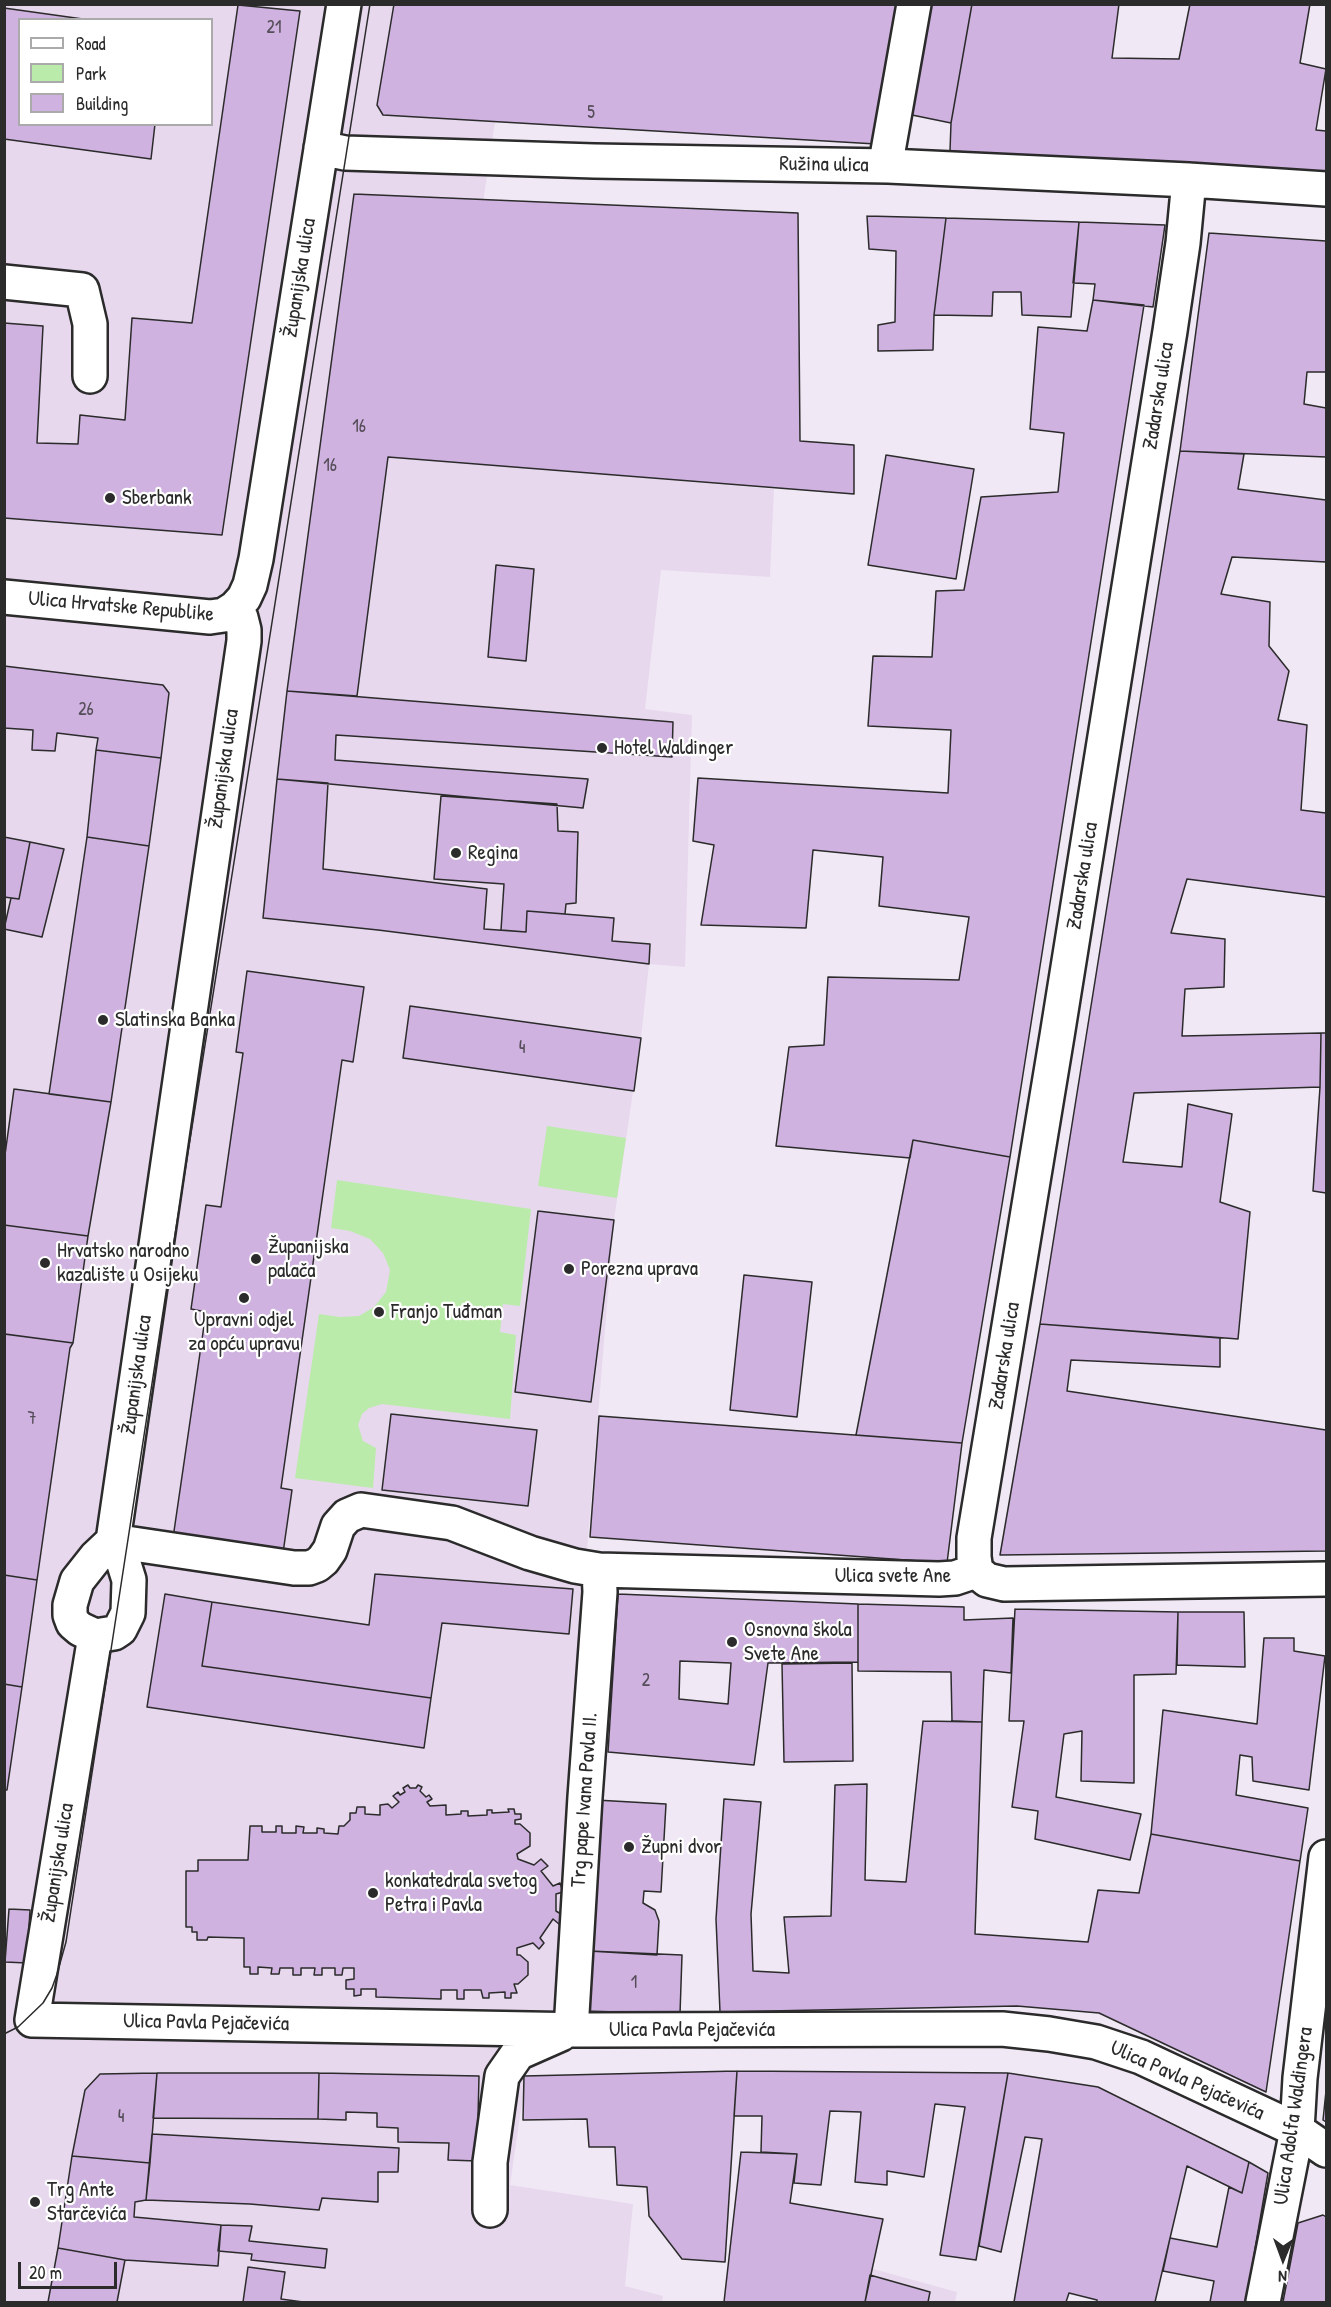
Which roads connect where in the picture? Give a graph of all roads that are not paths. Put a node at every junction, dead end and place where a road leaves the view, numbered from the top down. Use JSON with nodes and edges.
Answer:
{"nodes":[{"id":1,"x":344,"y":4,"type":"edge"},
{"id":2,"x":915,"y":4,"type":"edge"},
{"id":3,"x":321,"y":148,"type":"junction"},
{"id":4,"x":888,"y":166,"type":"junction"},
{"id":5,"x":1189,"y":180,"type":"junction"},
{"id":6,"x":1326,"y":189,"type":"edge"},
{"id":7,"x":4,"y":282,"type":"edge"},
{"id":8,"x":90,"y":376,"type":"dead end"},
{"id":9,"x":4,"y":597,"type":"edge"},
{"id":10,"x":235,"y":608,"type":"junction"},
{"id":11,"x":113,"y":1542,"type":"junction"},
{"id":12,"x":599,"y":1570,"type":"junction"},
{"id":13,"x":976,"y":1571,"type":"junction"},
{"id":14,"x":1326,"y":1578,"type":"edge"},
{"id":15,"x":95,"y":1636,"type":"junction"},
{"id":16,"x":1326,"y":1857,"type":"edge"},
{"id":17,"x":32,"y":2020,"type":"joint"},
{"id":18,"x":571,"y":2030,"type":"junction"},
{"id":19,"x":1297,"y":2130,"type":"junction"},
{"id":20,"x":1326,"y":2150,"type":"edge"},
{"id":21,"x":490,"y":2210,"type":"dead end"},
{"id":22,"x":1263,"y":2302,"type":"edge"}],
"edges":[{"from":1,"to":3,"type":"street","name":"Županijska ulica"},
{"from":2,"to":4,"type":"street"},
{"from":3,"to":4,"type":"street","name":"Ružina ulica"},
{"from":3,"to":10,"type":"street","name":"Županijska ulica"},
{"from":4,"to":5,"type":"street","name":"Ružina ulica"},
{"from":5,"to":6,"type":"street","name":"Ružina ulica"},
{"from":5,"to":13,"type":"street","name":"Zadarska ulica"},
{"from":7,"to":8,"type":"street"},
{"from":9,"to":10,"type":"street","name":"Ulica Hrvatske Republike"},
{"from":10,"to":11,"type":"street","name":"Županijska ulica"},
{"from":11,"to":12,"type":"street","name":"Ulica svete Ane"},
{"from":11,"to":15,"type":"street"},
{"from":11,"to":15,"type":"street"},
{"from":12,"to":13,"type":"street","name":"Ulica svete Ane"},
{"from":12,"to":18,"type":"street","name":"Trg pape Ivana Pavla II."},
{"from":13,"to":14,"type":"street","name":"Ulica svete Ane"},
{"from":15,"to":17,"type":"street","name":"Županijska ulica"},
{"from":16,"to":19,"type":"street","name":"Ulica Adolfa Waldingera"},
{"from":17,"to":18,"type":"street","name":"Ulica Pavla Pejačevića"},
{"from":18,"to":19,"type":"street","name":"Ulica Pavla Pejačevića"},
{"from":18,"to":21,"type":"street"},
{"from":19,"to":20,"type":"street","name":"Ulica Pavla Pejačevića"},
{"from":19,"to":22,"type":"street","name":"Ulica Adolfa Waldingera"}]}
